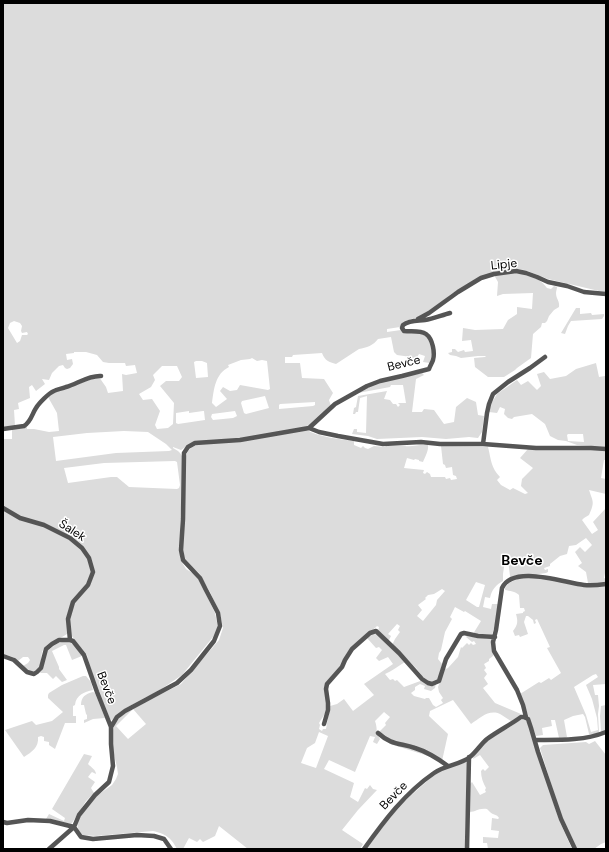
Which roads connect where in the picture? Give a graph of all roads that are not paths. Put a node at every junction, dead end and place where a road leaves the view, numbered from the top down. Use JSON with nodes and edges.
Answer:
{"nodes":[{"id":1,"x":606,"y":294,"type":"edge"},
{"id":2,"x":450,"y":313,"type":"dead end"},
{"id":3,"x":414,"y":320,"type":"junction"},
{"id":4,"x":545,"y":357,"type":"dead end"},
{"id":5,"x":101,"y":376,"type":"dead end"},
{"id":6,"x":309,"y":428,"type":"junction"},
{"id":7,"x":3,"y":429,"type":"edge"},
{"id":8,"x":483,"y":444,"type":"junction"},
{"id":9,"x":606,"y":449,"type":"edge"},
{"id":10,"x":3,"y":508,"type":"edge"},
{"id":11,"x":606,"y":584,"type":"edge"},
{"id":12,"x":494,"y":637,"type":"junction"},
{"id":13,"x":70,"y":640,"type":"junction"},
{"id":14,"x":3,"y":656,"type":"edge"},
{"id":15,"x":526,"y":717,"type":"junction"},
{"id":16,"x":324,"y":724,"type":"dead end"},
{"id":17,"x":111,"y":727,"type":"junction"},
{"id":18,"x":606,"y":732,"type":"edge"},
{"id":19,"x":378,"y":733,"type":"dead end"},
{"id":20,"x":535,"y":740,"type":"junction"},
{"id":21,"x":469,"y":757,"type":"junction"},
{"id":22,"x":448,"y":766,"type":"junction"},
{"id":23,"x":3,"y":822,"type":"edge"},
{"id":24,"x":74,"y":827,"type":"junction"},
{"id":25,"x":49,"y":849,"type":"edge"},
{"id":26,"x":171,"y":849,"type":"edge"},
{"id":27,"x":364,"y":849,"type":"edge"},
{"id":28,"x":467,"y":849,"type":"edge"},
{"id":29,"x":575,"y":849,"type":"edge"}],
"edges":[{"from":1,"to":3,"type":"street","name":"Lipje"},
{"from":2,"to":3,"type":"street"},
{"from":3,"to":6,"type":"street","name":"Bevče"},
{"from":4,"to":8,"type":"street"},
{"from":5,"to":7,"type":"street"},
{"from":6,"to":8,"type":"street"},
{"from":6,"to":17,"type":"street"},
{"from":8,"to":9,"type":"street"},
{"from":10,"to":13,"type":"street","name":"Šalek"},
{"from":11,"to":12,"type":"street"},
{"from":12,"to":15,"type":"street"},
{"from":12,"to":16,"type":"street"},
{"from":13,"to":14,"type":"street"},
{"from":13,"to":17,"type":"street","name":"Bevče"},
{"from":15,"to":20,"type":"street"},
{"from":15,"to":21,"type":"street","name":"Bevče"},
{"from":17,"to":24,"type":"street","name":"Bevče"},
{"from":18,"to":20,"type":"street"},
{"from":19,"to":22,"type":"street"},
{"from":20,"to":29,"type":"street"},
{"from":21,"to":22,"type":"street","name":"Bevče"},
{"from":21,"to":28,"type":"street"},
{"from":22,"to":27,"type":"street","name":"Bevče"},
{"from":23,"to":24,"type":"street"},
{"from":24,"to":25,"type":"street"},
{"from":24,"to":26,"type":"street"}]}
